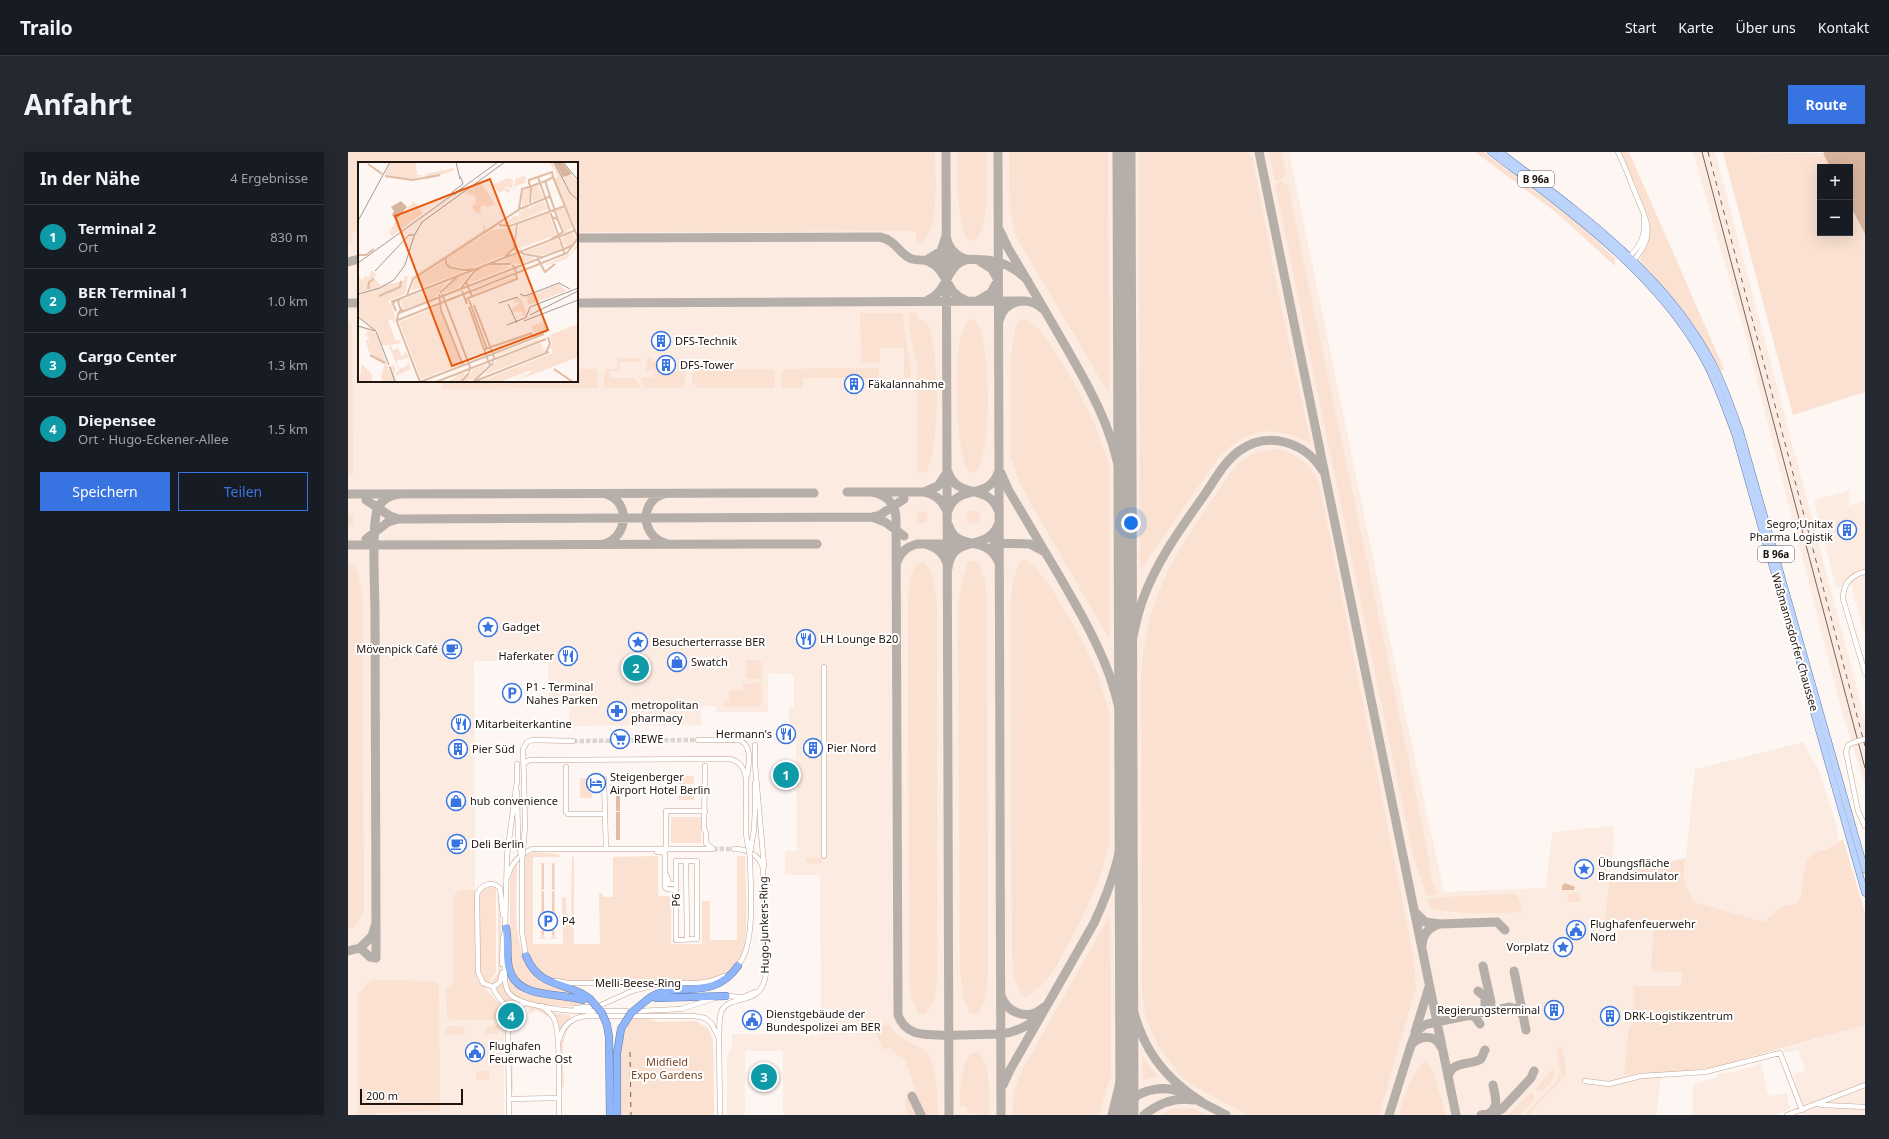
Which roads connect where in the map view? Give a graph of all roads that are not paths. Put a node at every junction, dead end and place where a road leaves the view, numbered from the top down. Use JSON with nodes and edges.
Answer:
{"nodes":[{"id":1,"x":1491,"y":152,"type":"edge"},
{"id":2,"x":1500,"y":152,"type":"edge"},
{"id":3,"x":1618,"y":152,"type":"edge"},
{"id":4,"x":1632,"y":258,"type":"junction"},
{"id":5,"x":1627,"y":264,"type":"junction"},
{"id":6,"x":1865,"y":572,"type":"edge"},
{"id":7,"x":824,"y":667,"type":"dead end"},
{"id":8,"x":1865,"y":673,"type":"edge"},
{"id":9,"x":1865,"y":739,"type":"edge"},
{"id":10,"x":573,"y":740,"type":"tunnel mouth"},
{"id":11,"x":698,"y":740,"type":"tunnel mouth"},
{"id":12,"x":755,"y":745,"type":"dead end"},
{"id":13,"x":517,"y":764,"type":"dead end"},
{"id":14,"x":755,"y":764,"type":"junction"},
{"id":15,"x":524,"y":766,"type":"junction"},
{"id":16,"x":705,"y":766,"type":"dead end"},
{"id":17,"x":566,"y":767,"type":"dead end"},
{"id":18,"x":746,"y":775,"type":"junction"},
{"id":19,"x":604,"y":779,"type":"dead end"},
{"id":20,"x":517,"y":781,"type":"junction"},
{"id":21,"x":706,"y":811,"type":"junction"},
{"id":22,"x":605,"y":814,"type":"junction"},
{"id":23,"x":1865,"y":826,"type":"edge"},
{"id":24,"x":706,"y":843,"type":"junction"},
{"id":25,"x":606,"y":849,"type":"junction"},
{"id":26,"x":648,"y":849,"type":"junction"},
{"id":27,"x":734,"y":849,"type":"tunnel mouth"},
{"id":28,"x":666,"y":850,"type":"junction"},
{"id":29,"x":680,"y":850,"type":"junction"},
{"id":30,"x":696,"y":850,"type":"junction"},
{"id":31,"x":1859,"y":851,"type":"edge"},
{"id":32,"x":824,"y":856,"type":"dead end"},
{"id":33,"x":750,"y":857,"type":"junction"},
{"id":34,"x":1861,"y":858,"type":"edge"},
{"id":35,"x":686,"y":861,"type":"junction"},
{"id":36,"x":522,"y":863,"type":"junction"},
{"id":37,"x":1865,"y":870,"type":"edge"},
{"id":38,"x":764,"y":872,"type":"junction"},
{"id":39,"x":676,"y":884,"type":"junction"},
{"id":40,"x":676,"y":890,"type":"junction"},
{"id":41,"x":1865,"y":893,"type":"edge"},
{"id":42,"x":506,"y":920,"type":"junction"},
{"id":43,"x":506,"y":928,"type":"junction"},
{"id":44,"x":687,"y":939,"type":"junction"},
{"id":45,"x":526,"y":956,"type":"junction"},
{"id":46,"x":738,"y":966,"type":"junction"},
{"id":47,"x":669,"y":983,"type":"junction"},
{"id":48,"x":493,"y":987,"type":"junction"},
{"id":49,"x":758,"y":991,"type":"junction"},
{"id":50,"x":726,"y":996,"type":"junction"},
{"id":51,"x":587,"y":999,"type":"junction"},
{"id":52,"x":648,"y":999,"type":"junction"},
{"id":53,"x":525,"y":1003,"type":"junction"},
{"id":54,"x":542,"y":1006,"type":"junction"},
{"id":55,"x":549,"y":1007,"type":"junction"},
{"id":56,"x":590,"y":1007,"type":"dead end"},
{"id":57,"x":601,"y":1011,"type":"junction"},
{"id":58,"x":627,"y":1011,"type":"dead end"},
{"id":59,"x":639,"y":1011,"type":"dead end"},
{"id":60,"x":509,"y":1016,"type":"junction"},
{"id":61,"x":624,"y":1016,"type":"dead end"},
{"id":62,"x":634,"y":1016,"type":"dead end"},
{"id":63,"x":719,"y":1038,"type":"junction"},
{"id":64,"x":558,"y":1044,"type":"junction"},
{"id":65,"x":1585,"y":1081,"type":"dead end"},
{"id":66,"x":1865,"y":1085,"type":"edge"},
{"id":67,"x":559,"y":1098,"type":"junction"},
{"id":68,"x":509,"y":1099,"type":"junction"},
{"id":69,"x":1818,"y":1104,"type":"junction"},
{"id":70,"x":1865,"y":1107,"type":"edge"},
{"id":71,"x":1802,"y":1110,"type":"junction"},
{"id":72,"x":509,"y":1115,"type":"edge"},
{"id":73,"x":559,"y":1115,"type":"edge"},
{"id":74,"x":610,"y":1115,"type":"edge"},
{"id":75,"x":617,"y":1115,"type":"edge"},
{"id":76,"x":720,"y":1115,"type":"edge"},
{"id":77,"x":1787,"y":1115,"type":"edge"}],
"edges":[{"from":1,"to":5,"type":"main road","name":"Waßmannsdorfer Chaussee","number":"B 96a"},
{"from":2,"to":4,"type":"main road","name":"Waßmannsdorfer Chaussee","number":"B 96a"},
{"from":3,"to":4,"type":"street"},
{"from":4,"to":5,"type":"street"},
{"from":4,"to":31,"type":"main road","name":"Waßmannsdorfer Chaussee","number":"B 96a"},
{"from":5,"to":31,"type":"main road","name":"Waßmannsdorfer Chaussee","number":"B 96a"},
{"from":6,"to":8,"type":"street"},
{"from":7,"to":32,"type":"street"},
{"from":9,"to":23,"type":"street","bridge":true},
{"from":10,"to":15,"type":"street"},
{"from":11,"to":18,"type":"street","name":"Melli-Beese-Ring"},
{"from":12,"to":14,"type":"street","name":"Melli-Beese-Ring"},
{"from":13,"to":20,"type":"street"},
{"from":14,"to":33,"type":"street","name":"Melli-Beese-Ring","bridge":true},
{"from":14,"to":38,"type":"street"},
{"from":15,"to":18,"type":"street"},
{"from":15,"to":36,"type":"street","bridge":true},
{"from":16,"to":21,"type":"street"},
{"from":17,"to":22,"type":"street"},
{"from":18,"to":33,"type":"street","name":"Melli-Beese-Ring","bridge":true},
{"from":19,"to":22,"type":"street"},
{"from":20,"to":36,"type":"street","bridge":true},
{"from":20,"to":42,"type":"street"},
{"from":21,"to":24,"type":"street"},
{"from":21,"to":28,"type":"street"},
{"from":22,"to":25,"type":"street"},
{"from":24,"to":30,"type":"street"},
{"from":24,"to":30,"type":"street"},
{"from":25,"to":26,"type":"street"},
{"from":25,"to":42,"type":"street"},
{"from":26,"to":28,"type":"street"},
{"from":26,"to":40,"type":"street"},
{"from":27,"to":38,"type":"street","name":"Hugo-Junkers-Ring"},
{"from":28,"to":29,"type":"street"},
{"from":29,"to":30,"type":"street"},
{"from":29,"to":39,"type":"street"},
{"from":31,"to":34,"type":"main road","name":"Waßmannsdorfer Chaussee","number":"B 96a"},
{"from":33,"to":46,"type":"street","name":"Melli-Beese-Ring"},
{"from":34,"to":37,"type":"main road","name":"Waßmannsdorfer Chaussee","number":"B 96a"},
{"from":34,"to":41,"type":"main road","name":"Waßmannsdorfer Chaussee","number":"B 96a"},
{"from":35,"to":39,"type":"street","name":"P6"},
{"from":35,"to":44,"type":"street","name":"P6"},
{"from":35,"to":44,"type":"street","name":"P6"},
{"from":36,"to":45,"type":"street"},
{"from":38,"to":49,"type":"street","name":"Hugo-Junkers-Ring"},
{"from":39,"to":40,"type":"street","name":"P6"},
{"from":40,"to":44,"type":"street","name":"P6"},
{"from":42,"to":43,"type":"street"},
{"from":42,"to":48,"type":"street"},
{"from":43,"to":48,"type":"street"},
{"from":43,"to":51,"type":"highway"},
{"from":43,"to":53,"type":"street"},
{"from":45,"to":47,"type":"street","name":"Melli-Beese-Ring"},
{"from":45,"to":51,"type":"highway"},
{"from":46,"to":47,"type":"street","name":"Melli-Beese-Ring"},
{"from":46,"to":52,"type":"highway"},
{"from":47,"to":57,"type":"street"},
{"from":48,"to":60,"type":"street"},
{"from":49,"to":50,"type":"street"},
{"from":49,"to":63,"type":"street"},
{"from":50,"to":52,"type":"highway"},
{"from":50,"to":59,"type":"street"},
{"from":51,"to":57,"type":"highway","bridge":true},
{"from":52,"to":75,"type":"highway","bridge":true},
{"from":53,"to":54,"type":"street"},
{"from":53,"to":60,"type":"street"},
{"from":54,"to":55,"type":"street"},
{"from":54,"to":64,"type":"street"},
{"from":55,"to":56,"type":"street"},
{"from":55,"to":57,"type":"street"},
{"from":57,"to":58,"type":"street"},
{"from":57,"to":61,"type":"street"},
{"from":57,"to":64,"type":"street"},
{"from":57,"to":74,"type":"highway","bridge":true},
{"from":60,"to":68,"type":"street"},
{"from":62,"to":63,"type":"street"},
{"from":63,"to":76,"type":"street"},
{"from":64,"to":67,"type":"street"},
{"from":65,"to":71,"type":"street"},
{"from":66,"to":69,"type":"street"},
{"from":67,"to":68,"type":"street"},
{"from":67,"to":73,"type":"street"},
{"from":68,"to":72,"type":"street"},
{"from":69,"to":70,"type":"street"},
{"from":69,"to":71,"type":"street"},
{"from":71,"to":77,"type":"street"}]}
